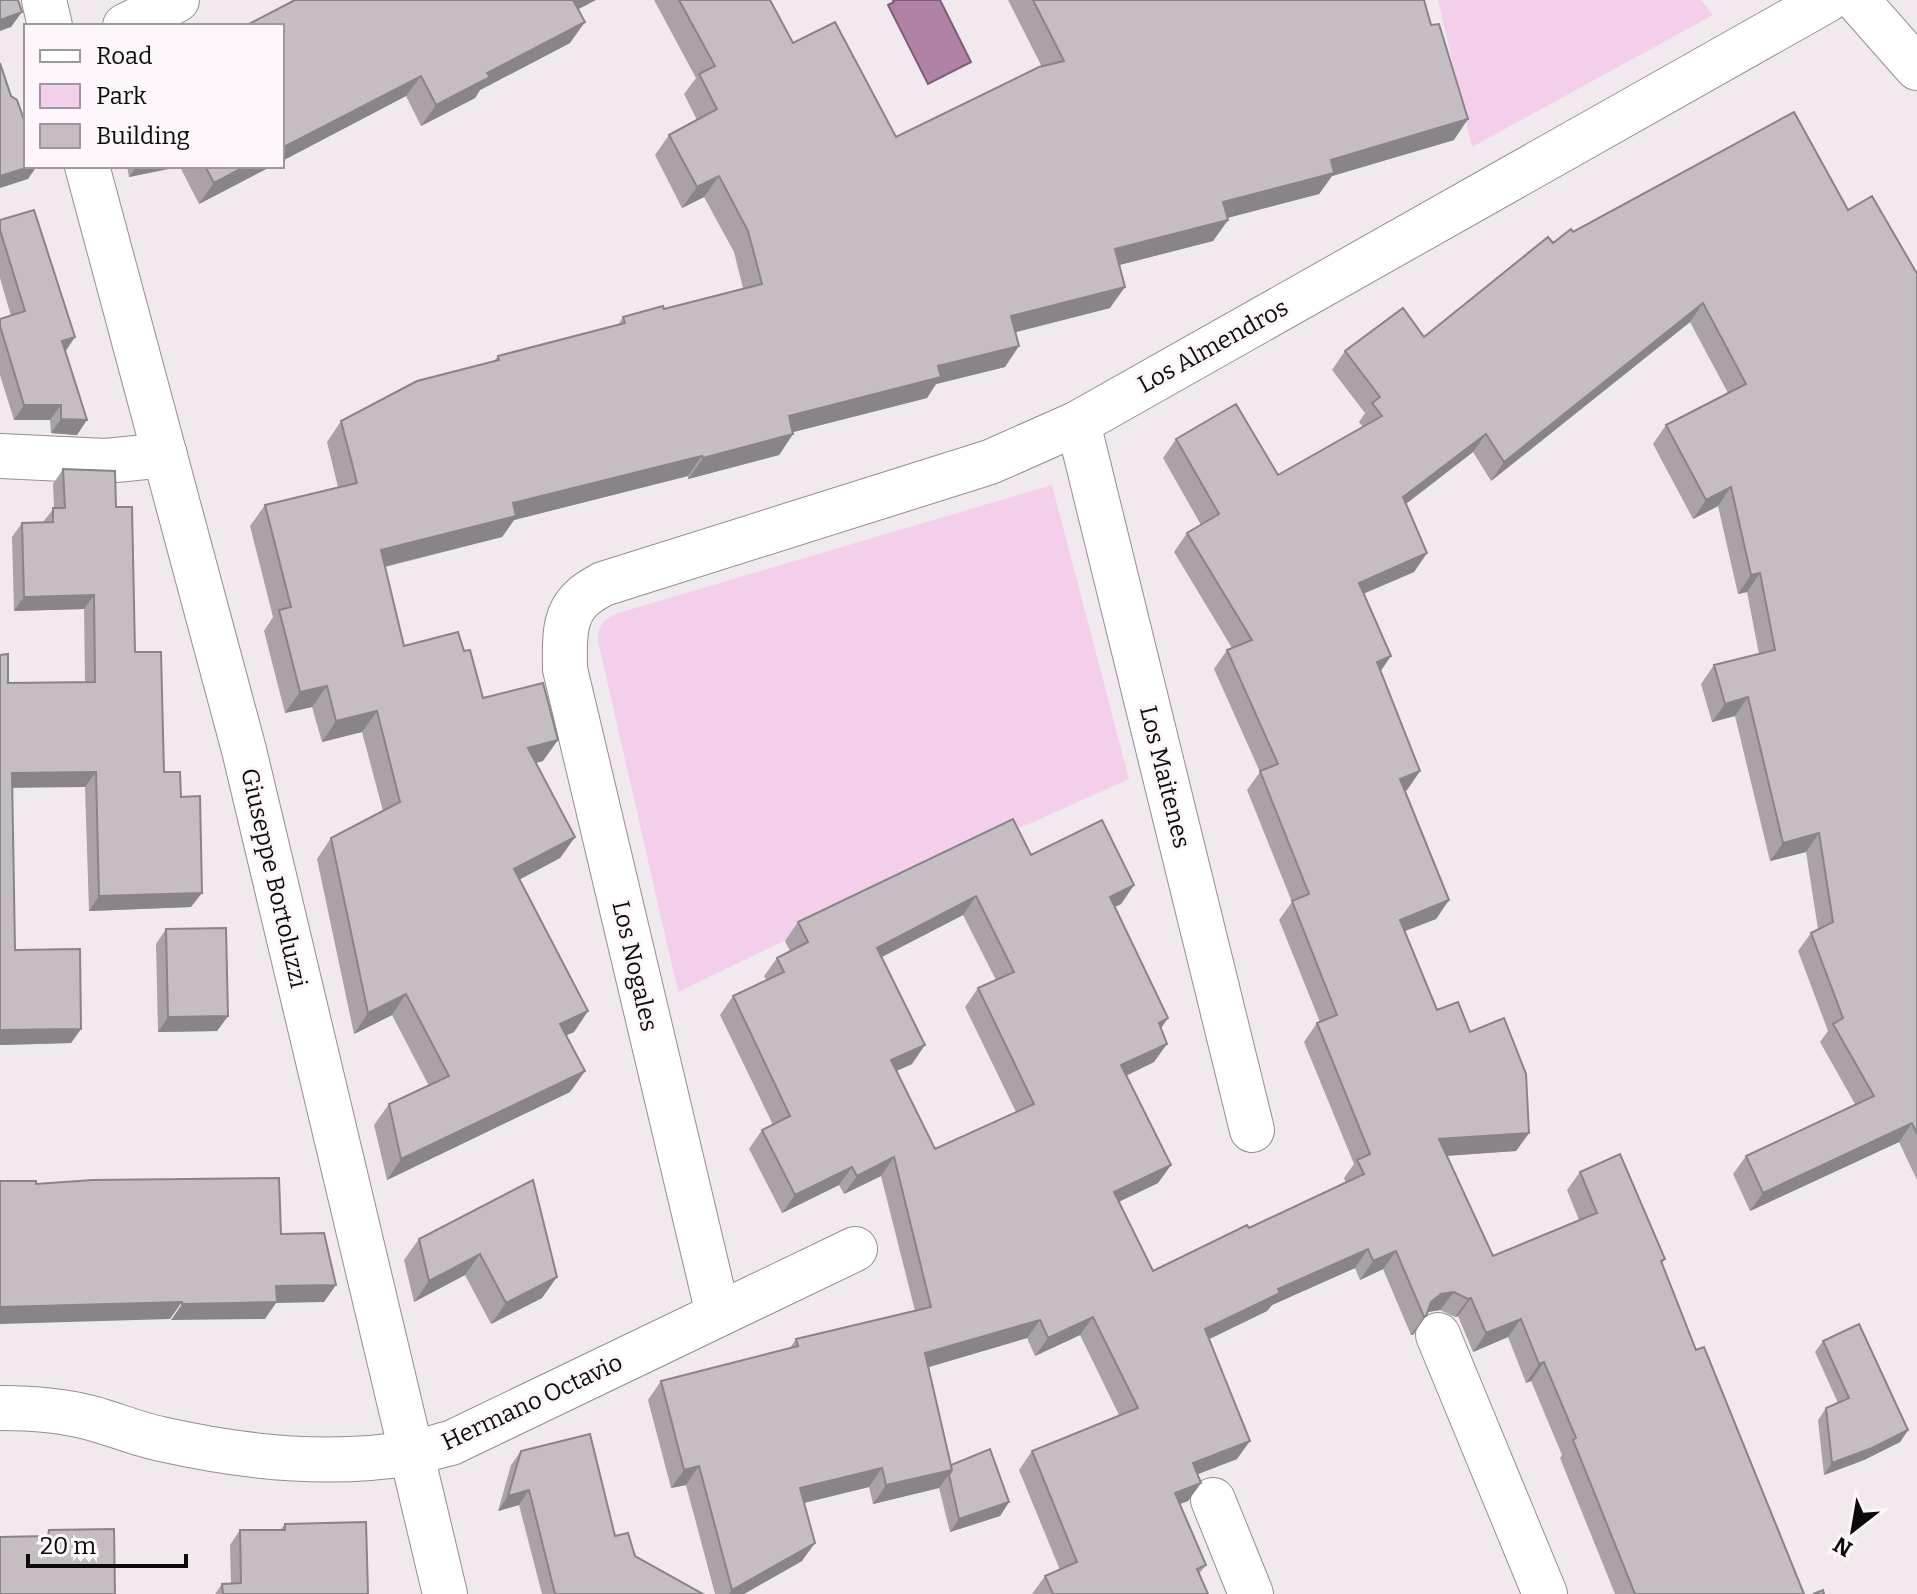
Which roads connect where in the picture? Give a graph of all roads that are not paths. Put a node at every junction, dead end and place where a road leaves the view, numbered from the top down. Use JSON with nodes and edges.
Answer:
{"nodes":[{"id":1,"x":44,"y":0,"type":"edge"},
{"id":2,"x":177,"y":0,"type":"edge"},
{"id":3,"x":1827,"y":0,"type":"edge"},
{"id":4,"x":1857,"y":0,"type":"edge"},
{"id":5,"x":50,"y":24,"type":"edge"},
{"id":6,"x":129,"y":24,"type":"edge"},
{"id":7,"x":1917,"y":68,"type":"edge"},
{"id":8,"x":88,"y":168,"type":"edge"},
{"id":9,"x":1078,"y":423,"type":"junction"},
{"id":10,"x":165,"y":455,"type":"junction"},
{"id":11,"x":0,"y":456,"type":"edge"},
{"id":12,"x":568,"y":616,"type":"joint"},
{"id":13,"x":1252,"y":1130,"type":"dead end"},
{"id":14,"x":855,"y":1249,"type":"dead end"},
{"id":15,"x":718,"y":1314,"type":"junction"},
{"id":16,"x":1438,"y":1335,"type":"dead end"},
{"id":17,"x":0,"y":1408,"type":"edge"},
{"id":18,"x":410,"y":1453,"type":"junction"},
{"id":19,"x":1213,"y":1500,"type":"dead end"},
{"id":20,"x":445,"y":1594,"type":"edge"},
{"id":21,"x":1251,"y":1594,"type":"edge"},
{"id":22,"x":1545,"y":1594,"type":"edge"}],
"edges":[{"from":1,"to":5,"type":"street"},
{"from":2,"to":6,"type":"street"},
{"from":3,"to":9,"type":"street","name":"Los Almendros"},
{"from":4,"to":7,"type":"street"},
{"from":8,"to":10,"type":"street","name":"Giuseppe Bortoluzzi"},
{"from":9,"to":12,"type":"street","name":"Los Almendros"},
{"from":9,"to":13,"type":"street","name":"Los Maitenes"},
{"from":10,"to":11,"type":"street"},
{"from":10,"to":18,"type":"street","name":"Giuseppe Bortoluzzi"},
{"from":12,"to":15,"type":"street","name":"Los Nogales"},
{"from":14,"to":15,"type":"street","name":"Hermano Octavio"},
{"from":15,"to":18,"type":"street","name":"Hermano Octavio"},
{"from":16,"to":22,"type":"street"},
{"from":17,"to":18,"type":"street","name":"Hermano Octavio"},
{"from":18,"to":20,"type":"street","name":"Giuseppe Bortoluzzi"},
{"from":19,"to":21,"type":"street"}]}
